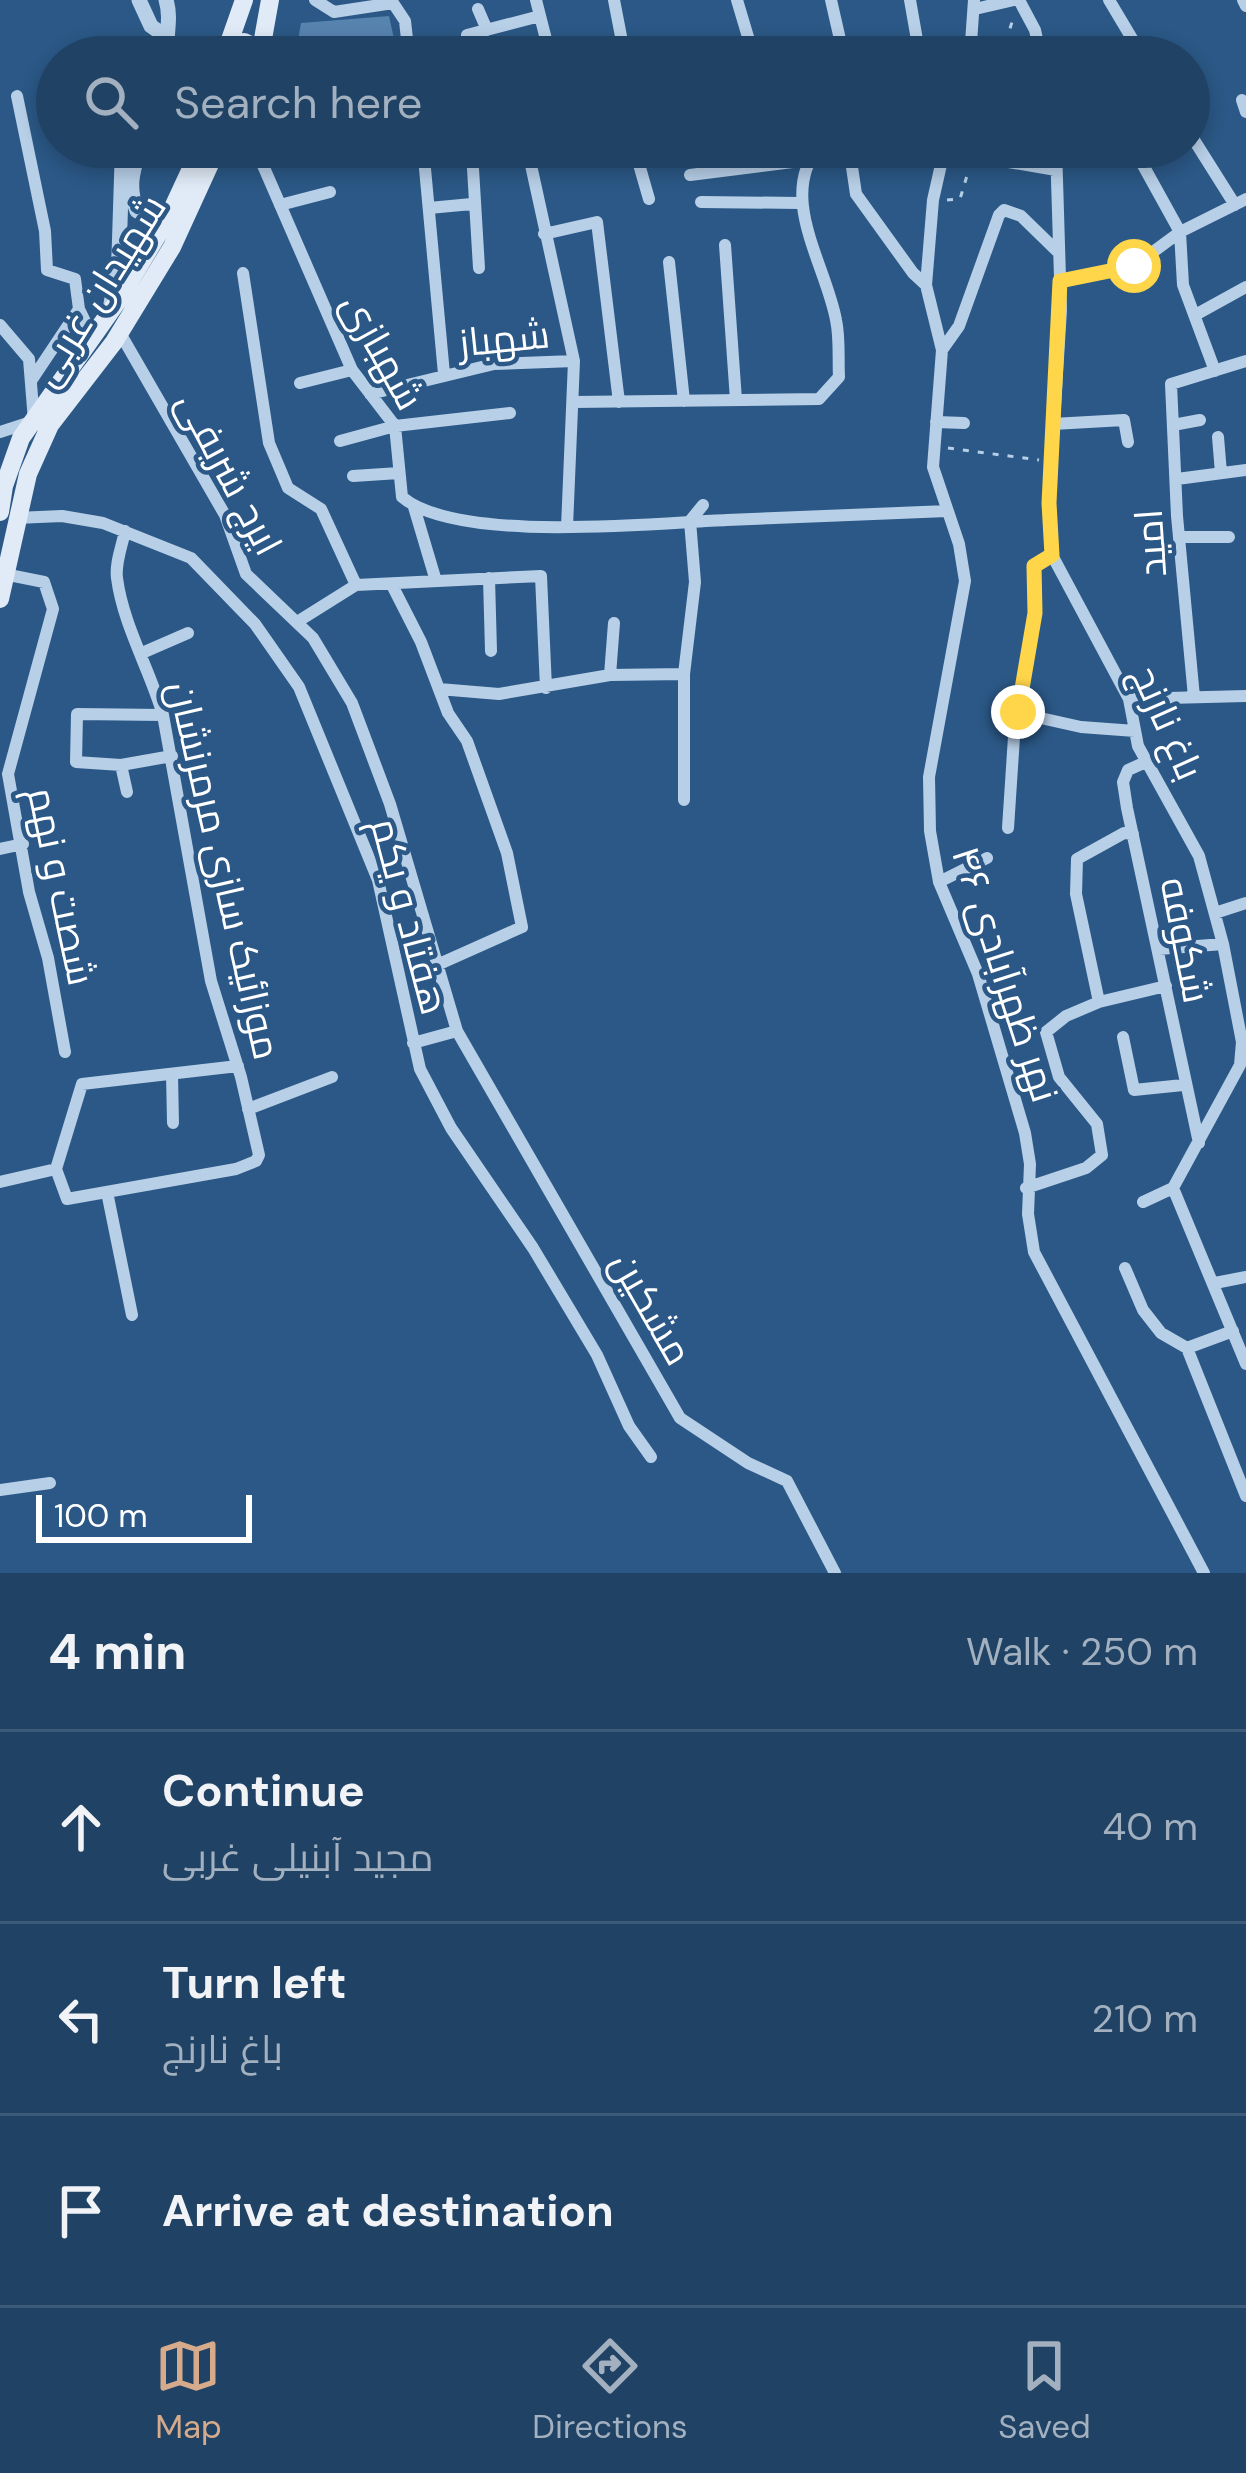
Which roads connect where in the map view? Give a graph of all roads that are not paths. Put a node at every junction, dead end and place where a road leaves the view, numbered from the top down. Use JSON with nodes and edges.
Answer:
{"nodes":[{"id":1,"x":139,"y":0,"type":"edge"},
{"id":2,"x":166,"y":0,"type":"edge"},
{"id":3,"x":244,"y":0,"type":"edge"},
{"id":4,"x":270,"y":0,"type":"edge"},
{"id":5,"x":315,"y":0,"type":"edge"},
{"id":6,"x":536,"y":0,"type":"edge"},
{"id":7,"x":614,"y":0,"type":"edge"},
{"id":8,"x":737,"y":0,"type":"edge"},
{"id":9,"x":831,"y":0,"type":"edge"},
{"id":10,"x":910,"y":0,"type":"edge"},
{"id":11,"x":1017,"y":0,"type":"edge"},
{"id":12,"x":1109,"y":0,"type":"edge"},
{"id":13,"x":364,"y":4,"type":"edge"},
{"id":14,"x":975,"y":4,"type":"edge"},
{"id":15,"x":478,"y":9,"type":"dead end"},
{"id":16,"x":540,"y":16,"type":"junction"},
{"id":17,"x":487,"y":30,"type":"junction"},
{"id":18,"x":467,"y":35,"type":"dead end"},
{"id":19,"x":165,"y":36,"type":"joint"},
{"id":20,"x":231,"y":36,"type":"edge"},
{"id":21,"x":265,"y":36,"type":"edge"},
{"id":22,"x":407,"y":36,"type":"edge"},
{"id":23,"x":545,"y":36,"type":"edge"},
{"id":24,"x":621,"y":36,"type":"edge"},
{"id":25,"x":748,"y":36,"type":"edge"},
{"id":26,"x":839,"y":36,"type":"edge"},
{"id":27,"x":916,"y":36,"type":"edge"},
{"id":28,"x":972,"y":36,"type":"edge"},
{"id":29,"x":1036,"y":36,"type":"edge"},
{"id":30,"x":1128,"y":36,"type":"edge"},
{"id":31,"x":17,"y":97,"type":"dead end"},
{"id":32,"x":1210,"y":160,"type":"edge"},
{"id":33,"x":122,"y":168,"type":"edge"},
{"id":34,"x":133,"y":168,"type":"edge"},
{"id":35,"x":197,"y":168,"type":"edge"},
{"id":36,"x":201,"y":168,"type":"edge"},
{"id":37,"x":264,"y":168,"type":"edge"},
{"id":38,"x":425,"y":168,"type":"edge"},
{"id":39,"x":472,"y":168,"type":"edge"},
{"id":40,"x":530,"y":168,"type":"edge"},
{"id":41,"x":640,"y":168,"type":"edge"},
{"id":42,"x":745,"y":168,"type":"edge"},
{"id":43,"x":807,"y":168,"type":"edge"},
{"id":44,"x":852,"y":168,"type":"edge"},
{"id":45,"x":940,"y":168,"type":"edge"},
{"id":46,"x":1044,"y":168,"type":"edge"},
{"id":47,"x":1145,"y":168,"type":"edge"},
{"id":48,"x":1056,"y":170,"type":"joint"},
{"id":49,"x":690,"y":175,"type":"dead end"},
{"id":50,"x":330,"y":192,"type":"dead end"},
{"id":51,"x":649,"y":199,"type":"dead end"},
{"id":52,"x":701,"y":202,"type":"dead end"},
{"id":53,"x":1241,"y":202,"type":"edge"},
{"id":54,"x":800,"y":203,"type":"junction"},
{"id":55,"x":472,"y":204,"type":"junction"},
{"id":56,"x":280,"y":205,"type":"junction"},
{"id":57,"x":429,"y":208,"type":"junction"},
{"id":58,"x":169,"y":216,"type":"junction"},
{"id":59,"x":1180,"y":232,"type":"junction"},
{"id":60,"x":544,"y":234,"type":"junction"},
{"id":61,"x":725,"y":244,"type":"dead end"},
{"id":62,"x":1059,"y":253,"type":"junction"},
{"id":63,"x":669,"y":262,"type":"dead end"},
{"id":64,"x":478,"y":268,"type":"dead end"},
{"id":65,"x":243,"y":273,"type":"dead end"},
{"id":66,"x":1060,"y":281,"type":"junction"},
{"id":67,"x":926,"y":284,"type":"junction"},
{"id":68,"x":1246,"y":287,"type":"edge"},
{"id":69,"x":80,"y":309,"type":"junction"},
{"id":70,"x":109,"y":314,"type":"junction"},
{"id":71,"x":1197,"y":314,"type":"junction"},
{"id":72,"x":0,"y":325,"type":"edge"},
{"id":73,"x":119,"y":333,"type":"junction"},
{"id":74,"x":93,"y":338,"type":"junction"},
{"id":75,"x":942,"y":350,"type":"junction"},
{"id":76,"x":574,"y":361,"type":"junction"},
{"id":77,"x":1246,"y":362,"type":"edge"},
{"id":78,"x":352,"y":370,"type":"junction"},
{"id":79,"x":1215,"y":371,"type":"junction"},
{"id":80,"x":444,"y":374,"type":"junction"},
{"id":81,"x":31,"y":382,"type":"junction"},
{"id":82,"x":300,"y":383,"type":"dead end"},
{"id":83,"x":370,"y":394,"type":"junction"},
{"id":84,"x":736,"y":400,"type":"junction"},
{"id":85,"x":684,"y":401,"type":"junction"},
{"id":86,"x":574,"y":402,"type":"junction"},
{"id":87,"x":619,"y":402,"type":"junction"},
{"id":88,"x":510,"y":413,"type":"dead end"},
{"id":89,"x":1200,"y":420,"type":"dead end"},
{"id":90,"x":34,"y":421,"type":"junction"},
{"id":91,"x":936,"y":422,"type":"junction"},
{"id":92,"x":964,"y":423,"type":"dead end"},
{"id":93,"x":1053,"y":424,"type":"junction"},
{"id":94,"x":1174,"y":425,"type":"junction"},
{"id":95,"x":395,"y":426,"type":"junction"},
{"id":96,"x":0,"y":433,"type":"edge"},
{"id":97,"x":1218,"y":437,"type":"dead end"},
{"id":98,"x":340,"y":441,"type":"dead end"},
{"id":99,"x":1128,"y":442,"type":"dead end"},
{"id":100,"x":1246,"y":470,"type":"edge"},
{"id":101,"x":399,"y":473,"type":"junction"},
{"id":102,"x":1221,"y":473,"type":"junction"},
{"id":103,"x":353,"y":476,"type":"dead end"},
{"id":104,"x":1177,"y":478,"type":"junction"},
{"id":105,"x":703,"y":505,"type":"dead end"},
{"id":106,"x":414,"y":507,"type":"junction"},
{"id":107,"x":947,"y":511,"type":"junction"},
{"id":108,"x":8,"y":515,"type":"edge"},
{"id":109,"x":690,"y":521,"type":"junction"},
{"id":110,"x":567,"y":527,"type":"junction"},
{"id":111,"x":125,"y":531,"type":"junction"},
{"id":112,"x":1179,"y":537,"type":"junction"},
{"id":113,"x":1229,"y":537,"type":"dead end"},
{"id":114,"x":1052,"y":555,"type":"junction"},
{"id":115,"x":4,"y":574,"type":"junction"},
{"id":116,"x":489,"y":578,"type":"junction"},
{"id":117,"x":436,"y":581,"type":"junction"},
{"id":118,"x":356,"y":585,"type":"junction"},
{"id":119,"x":392,"y":586,"type":"junction"},
{"id":120,"x":0,"y":599,"type":"edge"},
{"id":121,"x":296,"y":622,"type":"junction"},
{"id":122,"x":614,"y":622,"type":"dead end"},
{"id":123,"x":188,"y":633,"type":"dead end"},
{"id":124,"x":491,"y":651,"type":"dead end"},
{"id":125,"x":142,"y":653,"type":"junction"},
{"id":126,"x":684,"y":674,"type":"junction"},
{"id":127,"x":610,"y":675,"type":"junction"},
{"id":128,"x":546,"y":688,"type":"junction"},
{"id":129,"x":439,"y":689,"type":"junction"},
{"id":130,"x":1246,"y":696,"type":"edge"},
{"id":131,"x":1194,"y":697,"type":"junction"},
{"id":132,"x":1129,"y":699,"type":"junction"},
{"id":133,"x":1018,"y":712,"type":"junction"},
{"id":134,"x":163,"y":715,"type":"junction"},
{"id":135,"x":1135,"y":731,"type":"junction"},
{"id":136,"x":172,"y":756,"type":"junction"},
{"id":137,"x":1148,"y":760,"type":"junction"},
{"id":138,"x":122,"y":765,"type":"junction"},
{"id":139,"x":128,"y":792,"type":"dead end"},
{"id":140,"x":684,"y":800,"type":"dead end"},
{"id":141,"x":1008,"y":828,"type":"dead end"},
{"id":142,"x":1133,"y":834,"type":"junction"},
{"id":143,"x":23,"y":844,"type":"junction"},
{"id":144,"x":0,"y":849,"type":"edge"},
{"id":145,"x":987,"y":858,"type":"dead end"},
{"id":146,"x":939,"y":883,"type":"junction"},
{"id":147,"x":1246,"y":903,"type":"edge"},
{"id":148,"x":1215,"y":913,"type":"junction"},
{"id":149,"x":1223,"y":944,"type":"junction"},
{"id":150,"x":1159,"y":949,"type":"junction"},
{"id":151,"x":437,"y":965,"type":"junction"},
{"id":152,"x":1246,"y":968,"type":"edge"},
{"id":153,"x":1228,"y":972,"type":"junction"},
{"id":154,"x":1166,"y":986,"type":"junction"},
{"id":155,"x":1099,"y":1002,"type":"junction"},
{"id":156,"x":457,"y":1031,"type":"junction"},
{"id":157,"x":1123,"y":1037,"type":"dead end"},
{"id":158,"x":413,"y":1043,"type":"junction"},
{"id":159,"x":64,"y":1052,"type":"dead end"},
{"id":160,"x":238,"y":1066,"type":"junction"},
{"id":161,"x":172,"y":1074,"type":"junction"},
{"id":162,"x":332,"y":1077,"type":"dead end"},
{"id":163,"x":1184,"y":1084,"type":"junction"},
{"id":164,"x":248,"y":1108,"type":"junction"},
{"id":165,"x":173,"y":1123,"type":"dead end"},
{"id":166,"x":1199,"y":1143,"type":"junction"},
{"id":167,"x":56,"y":1169,"type":"junction"},
{"id":168,"x":0,"y":1182,"type":"edge"},
{"id":169,"x":1026,"y":1188,"type":"junction"},
{"id":170,"x":1174,"y":1188,"type":"junction"},
{"id":171,"x":106,"y":1192,"type":"junction"},
{"id":172,"x":1142,"y":1202,"type":"dead end"},
{"id":173,"x":1124,"y":1268,"type":"dead end"},
{"id":174,"x":1246,"y":1277,"type":"edge"},
{"id":175,"x":1215,"y":1283,"type":"junction"},
{"id":176,"x":132,"y":1315,"type":"dead end"},
{"id":177,"x":1233,"y":1330,"type":"junction"},
{"id":178,"x":1187,"y":1348,"type":"junction"},
{"id":179,"x":1246,"y":1364,"type":"edge"},
{"id":180,"x":651,"y":1456,"type":"dead end"},
{"id":181,"x":50,"y":1483,"type":"dead end"},
{"id":182,"x":0,"y":1490,"type":"edge"},
{"id":183,"x":1246,"y":1496,"type":"edge"},
{"id":184,"x":835,"y":1573,"type":"edge"},
{"id":185,"x":1204,"y":1573,"type":"edge"}],
"edges":[{"from":1,"to":19,"type":"street"},
{"from":2,"to":19,"type":"street"},
{"from":3,"to":20,"type":"main road"},
{"from":4,"to":21,"type":"main road"},
{"from":5,"to":13,"type":"street"},
{"from":6,"to":16,"type":"street"},
{"from":7,"to":24,"type":"street"},
{"from":8,"to":25,"type":"street"},
{"from":9,"to":26,"type":"street"},
{"from":10,"to":27,"type":"street"},
{"from":11,"to":14,"type":"street"},
{"from":11,"to":29,"type":"street"},
{"from":12,"to":30,"type":"street"},
{"from":13,"to":22,"type":"street"},
{"from":14,"to":28,"type":"street"},
{"from":15,"to":17,"type":"street"},
{"from":16,"to":17,"type":"street"},
{"from":16,"to":23,"type":"street"},
{"from":17,"to":18,"type":"street"},
{"from":31,"to":69,"type":"street"},
{"from":32,"to":53,"type":"street"},
{"from":33,"to":70,"type":"street"},
{"from":34,"to":58,"type":"street"},
{"from":35,"to":58,"type":"main road","name":"شهیدان غربی"},
{"from":36,"to":73,"type":"main road","name":"شهیدان غربی"},
{"from":37,"to":56,"type":"street","name":"شهبازی"},
{"from":38,"to":57,"type":"street"},
{"from":39,"to":55,"type":"street"},
{"from":40,"to":60,"type":"street"},
{"from":41,"to":51,"type":"street"},
{"from":42,"to":49,"type":"street"},
{"from":43,"to":54,"type":"street"},
{"from":44,"to":67,"type":"street"},
{"from":45,"to":67,"type":"street","name":"نهر ظهرآبادی ۴۶"},
{"from":46,"to":48,"type":"street"},
{"from":47,"to":59,"type":"street"},
{"from":48,"to":62,"type":"street","name":"باغ نارنج"},
{"from":50,"to":56,"type":"street"},
{"from":52,"to":54,"type":"street"},
{"from":53,"to":59,"type":"street"},
{"from":54,"to":84,"type":"street"},
{"from":55,"to":57,"type":"street"},
{"from":55,"to":64,"type":"street"},
{"from":56,"to":78,"type":"street","name":"شهبازی"},
{"from":57,"to":80,"type":"street"},
{"from":58,"to":70,"type":"main road","name":"شهیدان غربی"},
{"from":59,"to":66,"type":"street"},
{"from":59,"to":71,"type":"street"},
{"from":60,"to":76,"type":"street"},
{"from":60,"to":87,"type":"street"},
{"from":61,"to":84,"type":"street"},
{"from":62,"to":66,"type":"street","name":"باغ نارنج"},
{"from":62,"to":75,"type":"street"},
{"from":63,"to":85,"type":"street"},
{"from":65,"to":118,"type":"street"},
{"from":66,"to":93,"type":"street","name":"باغ نارنج"},
{"from":67,"to":75,"type":"street","name":"نهر ظهرآبادی ۴۶"},
{"from":68,"to":71,"type":"street"},
{"from":69,"to":74,"type":"street"},
{"from":69,"to":81,"type":"street"},
{"from":70,"to":74,"type":"main road","name":"شهیدان غربی"},
{"from":71,"to":79,"type":"street"},
{"from":72,"to":81,"type":"street"},
{"from":73,"to":108,"type":"main road","name":"شهیدان غربی"},
{"from":73,"to":121,"type":"street","name":"ایرج شریفی"},
{"from":74,"to":90,"type":"main road","name":"شهیدان غربی"},
{"from":75,"to":91,"type":"street","name":"نهر ظهرآبادی ۴۶"},
{"from":76,"to":80,"type":"street","name":"شهباز"},
{"from":76,"to":86,"type":"street"},
{"from":77,"to":79,"type":"street"},
{"from":78,"to":82,"type":"street"},
{"from":78,"to":83,"type":"street","name":"شهبازی"},
{"from":79,"to":94,"type":"street","name":"امید"},
{"from":80,"to":83,"type":"street","name":"شهباز"},
{"from":81,"to":90,"type":"street"},
{"from":83,"to":95,"type":"street","name":"شهبازی"},
{"from":84,"to":85,"type":"street"},
{"from":85,"to":87,"type":"street"},
{"from":86,"to":87,"type":"street"},
{"from":86,"to":110,"type":"street"},
{"from":88,"to":95,"type":"street"},
{"from":89,"to":94,"type":"street"},
{"from":90,"to":96,"type":"street"},
{"from":90,"to":108,"type":"main road","name":"شهیدان غربی"},
{"from":91,"to":92,"type":"street"},
{"from":91,"to":107,"type":"street","name":"نهر ظهرآبادی ۴۶"},
{"from":93,"to":99,"type":"street"},
{"from":93,"to":114,"type":"street","name":"باغ نارنج"},
{"from":94,"to":104,"type":"street","name":"امید"},
{"from":95,"to":98,"type":"street"},
{"from":95,"to":101,"type":"street","name":"شهبازی"},
{"from":97,"to":102,"type":"street"},
{"from":100,"to":102,"type":"street"},
{"from":101,"to":103,"type":"street"},
{"from":101,"to":106,"type":"street","name":"شهبازی"},
{"from":102,"to":104,"type":"street"},
{"from":104,"to":112,"type":"street","name":"امید"},
{"from":105,"to":109,"type":"street"},
{"from":106,"to":110,"type":"street"},
{"from":106,"to":117,"type":"street","name":"شهبازی"},
{"from":107,"to":109,"type":"street"},
{"from":107,"to":146,"type":"street","name":"نهر ظهرآبادی ۴۶"},
{"from":108,"to":111,"type":"street","name":"هفتاد و یکم"},
{"from":108,"to":115,"type":"main road","name":"شهیدان غربی"},
{"from":109,"to":110,"type":"street"},
{"from":109,"to":126,"type":"street"},
{"from":111,"to":125,"type":"street","name":"موزائیک سازی مرمرنشان"},
{"from":111,"to":158,"type":"street","name":"هفتاد و یکم"},
{"from":112,"to":113,"type":"street"},
{"from":112,"to":131,"type":"street","name":"امید"},
{"from":114,"to":132,"type":"street","name":"باغ نارنج"},
{"from":114,"to":133,"type":"street","name":"باغ نارنج"},
{"from":115,"to":120,"type":"main road","name":"شهیدان غربی"},
{"from":115,"to":143,"type":"street","name":"شصت و نهم"},
{"from":116,"to":117,"type":"street"},
{"from":116,"to":124,"type":"street"},
{"from":116,"to":128,"type":"street"},
{"from":117,"to":119,"type":"street"},
{"from":118,"to":119,"type":"street"},
{"from":118,"to":121,"type":"street"},
{"from":119,"to":129,"type":"street"},
{"from":121,"to":151,"type":"street","name":"ایرج شریفی"},
{"from":122,"to":127,"type":"street"},
{"from":123,"to":125,"type":"street"},
{"from":125,"to":134,"type":"street","name":"موزائیک سازی مرمرنشان"},
{"from":126,"to":127,"type":"street"},
{"from":126,"to":140,"type":"street"},
{"from":127,"to":128,"type":"street"},
{"from":128,"to":129,"type":"street"},
{"from":129,"to":151,"type":"street"},
{"from":130,"to":131,"type":"street"},
{"from":131,"to":132,"type":"street"},
{"from":132,"to":135,"type":"street","name":"باغ نارنج"},
{"from":133,"to":135,"type":"street"},
{"from":133,"to":141,"type":"street","name":"باغ نارنج"},
{"from":134,"to":136,"type":"street","name":"موزائیک سازی مرمرنشان"},
{"from":134,"to":138,"type":"street"},
{"from":135,"to":137,"type":"street","name":"باغ نارنج"},
{"from":136,"to":138,"type":"street"},
{"from":136,"to":160,"type":"street","name":"موزائیک سازی مرمرنشان"},
{"from":137,"to":142,"type":"street","name":"شکوفه"},
{"from":137,"to":148,"type":"street","name":"باغ نارنج"},
{"from":138,"to":139,"type":"street"},
{"from":142,"to":150,"type":"street","name":"شکوفه"},
{"from":142,"to":155,"type":"street"},
{"from":143,"to":144,"type":"street"},
{"from":143,"to":159,"type":"street","name":"شصت و نهم"},
{"from":145,"to":146,"type":"street"},
{"from":146,"to":169,"type":"street","name":"نهر ظهرآبادی ۴۶"},
{"from":147,"to":148,"type":"street"},
{"from":148,"to":149,"type":"street","name":"باغ نارنج"},
{"from":149,"to":150,"type":"street"},
{"from":149,"to":153,"type":"street","name":"باغ نارنج"},
{"from":150,"to":154,"type":"street","name":"شکوفه"},
{"from":151,"to":156,"type":"street","name":"ایرج شریفی"},
{"from":152,"to":153,"type":"street"},
{"from":153,"to":166,"type":"street","name":"باغ نارنج"},
{"from":154,"to":155,"type":"street"},
{"from":154,"to":163,"type":"street","name":"شکوفه"},
{"from":155,"to":169,"type":"street"},
{"from":156,"to":158,"type":"street"},
{"from":156,"to":184,"type":"street","name":"مشکین"},
{"from":157,"to":163,"type":"street"},
{"from":158,"to":180,"type":"street","name":"هفتاد و یکم"},
{"from":160,"to":161,"type":"street"},
{"from":160,"to":164,"type":"street","name":"موزائیک سازی مرمرنشان"},
{"from":161,"to":165,"type":"street"},
{"from":161,"to":167,"type":"street"},
{"from":162,"to":164,"type":"street"},
{"from":163,"to":166,"type":"street","name":"شکوفه"},
{"from":164,"to":171,"type":"street","name":"موزائیک سازی مرمرنشان"},
{"from":166,"to":170,"type":"street","name":"باغ نارنج"},
{"from":167,"to":168,"type":"street"},
{"from":167,"to":171,"type":"street"},
{"from":169,"to":185,"type":"street","name":"نهر ظهرآبادی ۴۶"},
{"from":170,"to":172,"type":"street"},
{"from":170,"to":175,"type":"street"},
{"from":171,"to":176,"type":"street"},
{"from":173,"to":178,"type":"street"},
{"from":174,"to":175,"type":"street"},
{"from":175,"to":177,"type":"street"},
{"from":177,"to":178,"type":"street"},
{"from":177,"to":179,"type":"street"},
{"from":178,"to":183,"type":"street"},
{"from":181,"to":182,"type":"street"}]}
